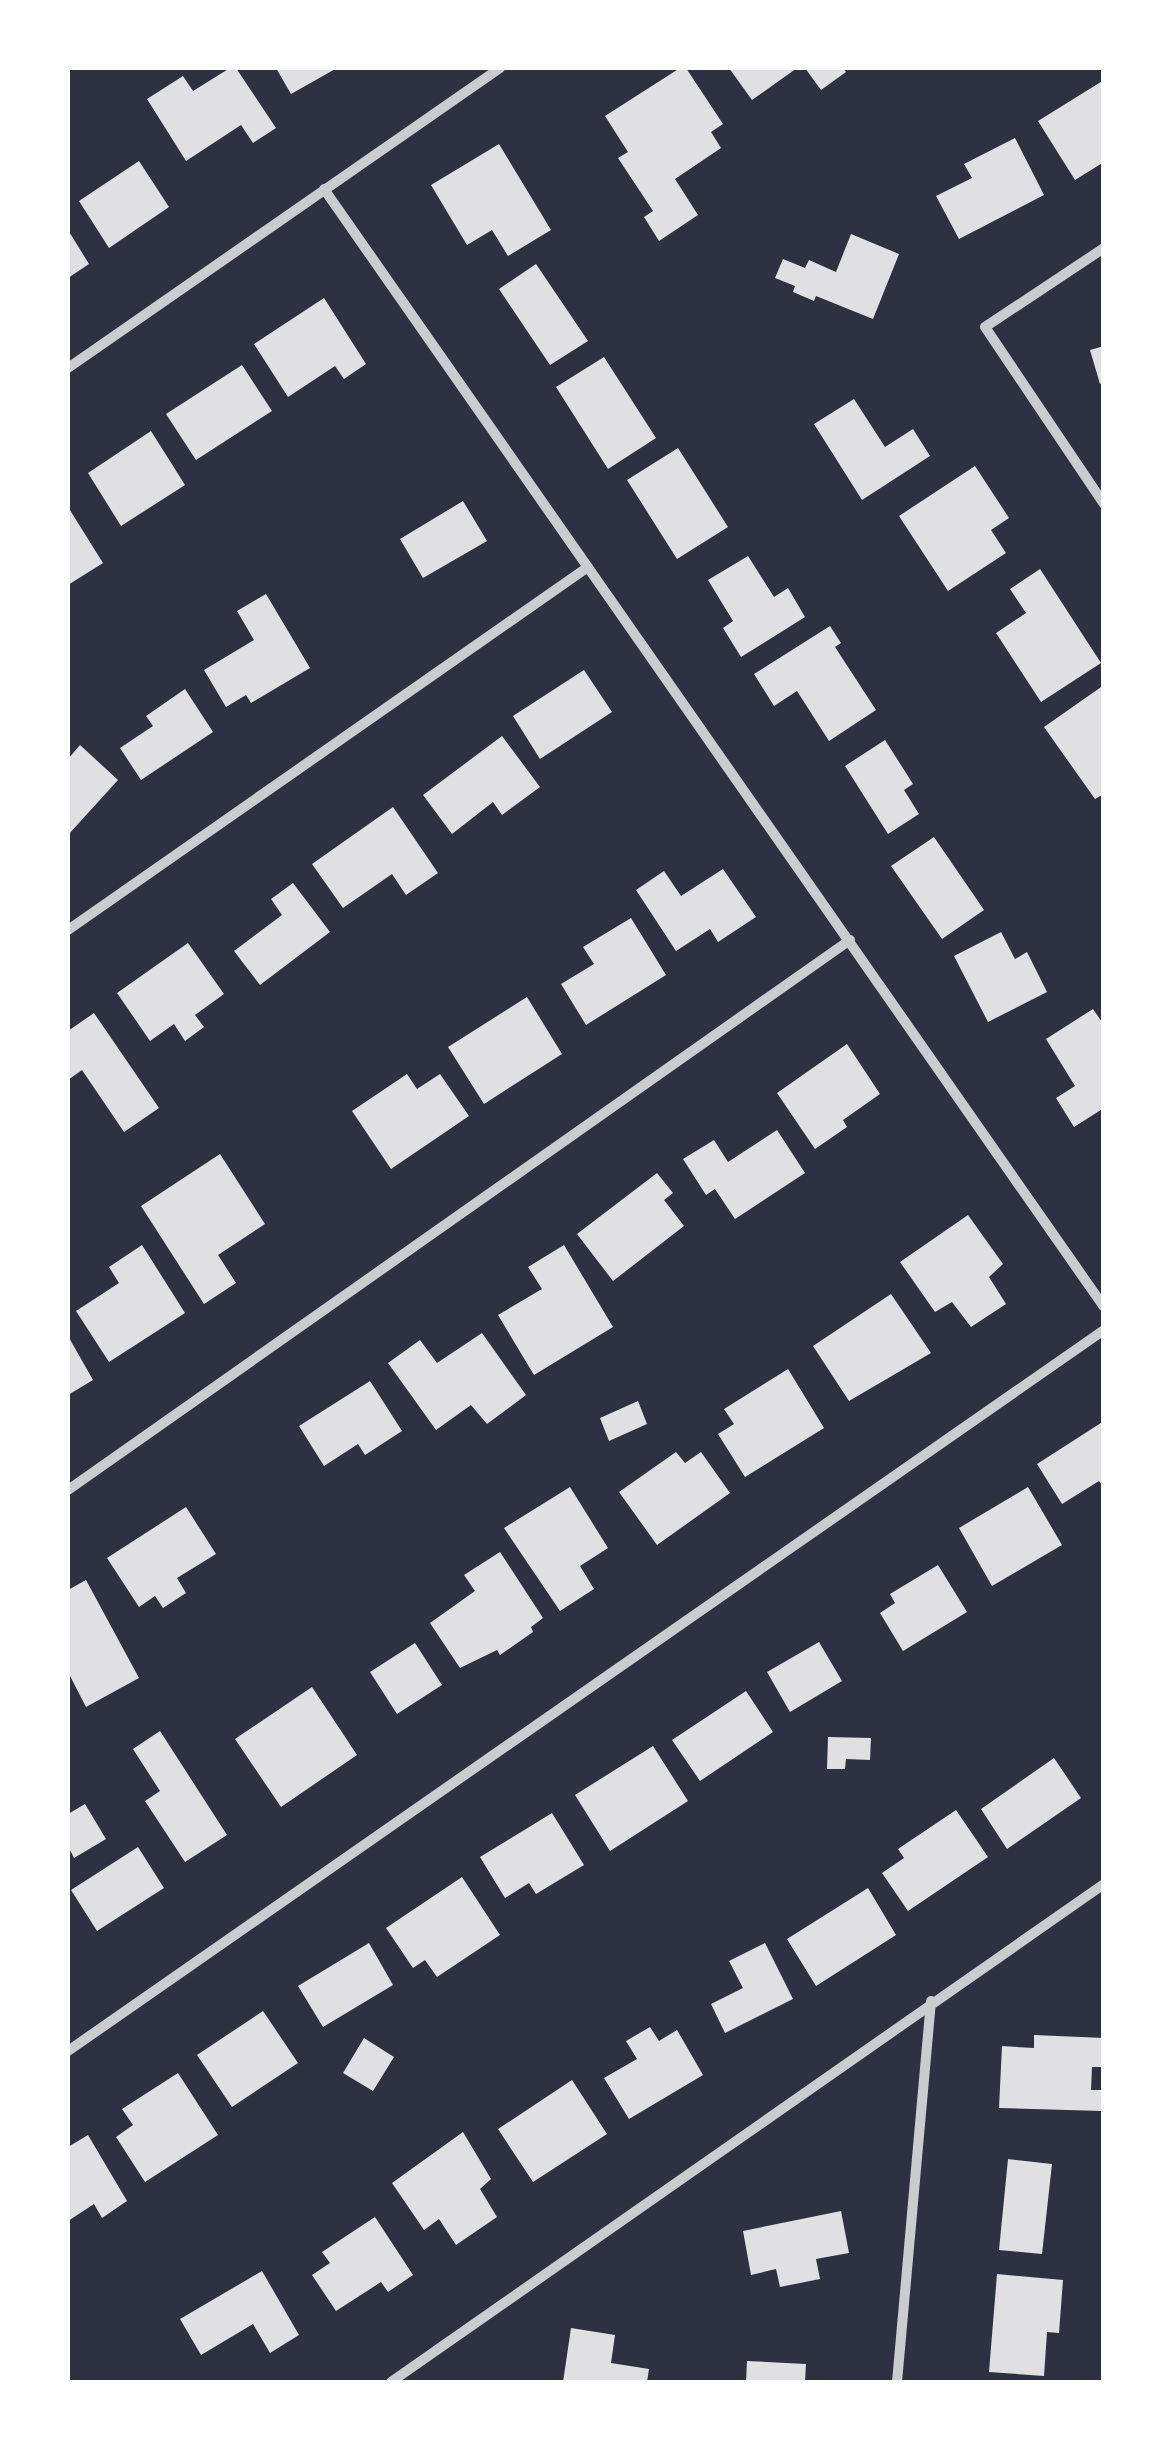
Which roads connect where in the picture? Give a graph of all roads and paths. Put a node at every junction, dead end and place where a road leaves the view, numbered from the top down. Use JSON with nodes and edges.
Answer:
{"nodes":[{"id":1,"x":500,"y":68,"type":"edge"},
{"id":2,"x":324,"y":189,"type":"junction"},
{"id":3,"x":1104,"y":248,"type":"edge"},
{"id":4,"x":68,"y":368,"type":"edge"},
{"id":5,"x":1104,"y":504,"type":"edge"},
{"id":6,"x":588,"y":566,"type":"junction"},
{"id":7,"x":68,"y":930,"type":"edge"},
{"id":8,"x":850,"y":940,"type":"junction"},
{"id":9,"x":1104,"y":1307,"type":"edge"},
{"id":10,"x":1104,"y":1330,"type":"edge"},
{"id":11,"x":68,"y":1490,"type":"edge"},
{"id":12,"x":1104,"y":1884,"type":"edge"},
{"id":13,"x":932,"y":2001,"type":"junction"},
{"id":14,"x":68,"y":2051,"type":"edge"},
{"id":15,"x":391,"y":2382,"type":"edge"},
{"id":16,"x":897,"y":2382,"type":"edge"}],
"edges":[{"from":1,"to":2,"type":"street"},
{"from":2,"to":4,"type":"street"},
{"from":2,"to":6,"type":"street"},
{"from":3,"to":5,"type":"street"},
{"from":6,"to":7,"type":"street"},
{"from":6,"to":8,"type":"street"},
{"from":8,"to":9,"type":"street"},
{"from":8,"to":11,"type":"street"},
{"from":10,"to":14,"type":"street"},
{"from":12,"to":13,"type":"street"},
{"from":13,"to":15,"type":"street"},
{"from":13,"to":16,"type":"street"}]}
